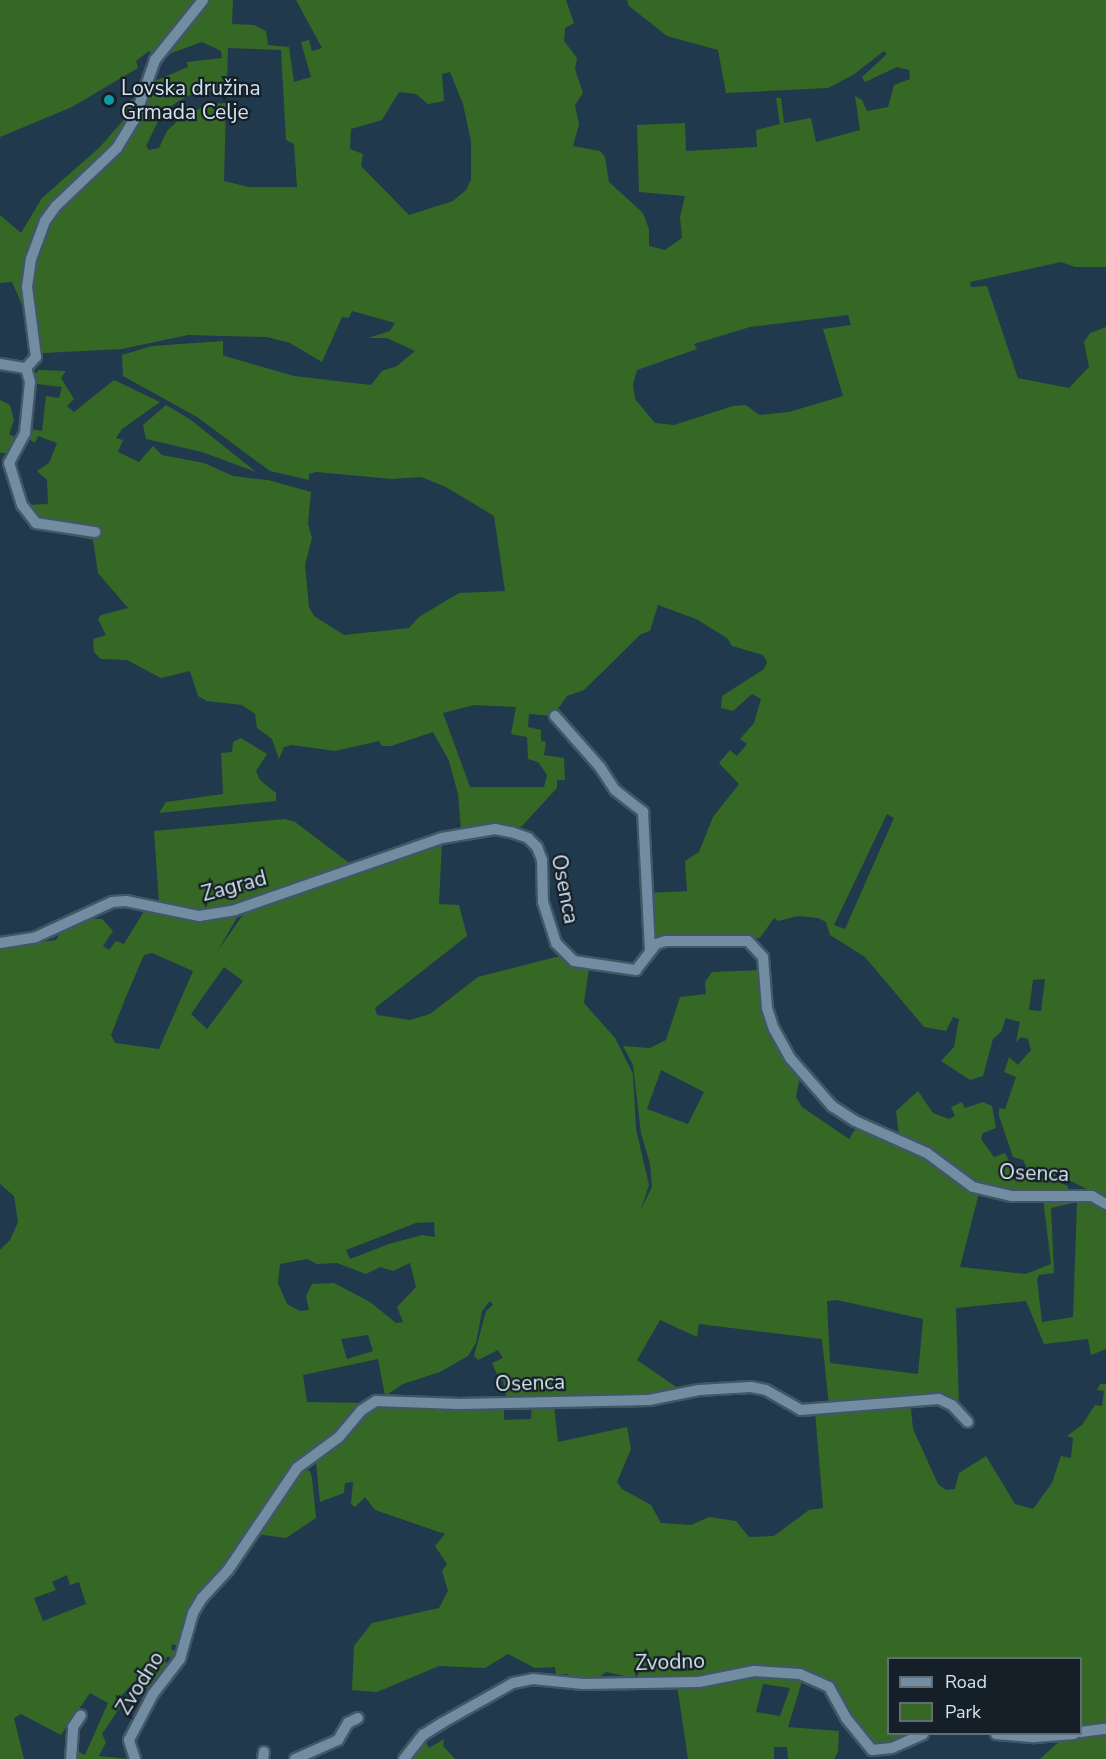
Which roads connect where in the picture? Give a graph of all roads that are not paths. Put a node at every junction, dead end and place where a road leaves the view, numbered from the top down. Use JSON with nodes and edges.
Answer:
{"nodes":[{"id":1,"x":203,"y":0,"type":"edge"},
{"id":2,"x":0,"y":364,"type":"edge"},
{"id":3,"x":26,"y":369,"type":"junction"},
{"id":4,"x":95,"y":532,"type":"dead end"},
{"id":5,"x":555,"y":716,"type":"dead end"},
{"id":6,"x":442,"y":838,"type":"joint"},
{"id":7,"x":0,"y":944,"type":"edge"},
{"id":8,"x":650,"y":951,"type":"junction"},
{"id":9,"x":1106,"y":1204,"type":"edge"},
{"id":10,"x":968,"y":1422,"type":"dead end"},
{"id":11,"x":189,"y":1628,"type":"joint"},
{"id":12,"x":81,"y":1715,"type":"dead end"},
{"id":13,"x":358,"y":1718,"type":"dead end"},
{"id":14,"x":1106,"y":1729,"type":"edge"},
{"id":15,"x":1082,"y":1732,"type":"edge"},
{"id":16,"x":921,"y":1735,"type":"edge"},
{"id":17,"x":1009,"y":1735,"type":"edge"},
{"id":18,"x":1061,"y":1735,"type":"edge"},
{"id":19,"x":72,"y":1759,"type":"edge"},
{"id":20,"x":135,"y":1759,"type":"edge"},
{"id":21,"x":295,"y":1759,"type":"edge"},
{"id":22,"x":404,"y":1759,"type":"edge"}],
"edges":[{"from":1,"to":3,"type":"street"},
{"from":2,"to":3,"type":"street"},
{"from":3,"to":4,"type":"street"},
{"from":5,"to":8,"type":"street"},
{"from":6,"to":7,"type":"street","name":"Zagrad"},
{"from":6,"to":8,"type":"street","name":"Osenca"},
{"from":8,"to":9,"type":"street","name":"Osenca"},
{"from":10,"to":11,"type":"street","name":"Osenca"},
{"from":11,"to":20,"type":"street","name":"Zvodno"},
{"from":12,"to":19,"type":"street"},
{"from":13,"to":21,"type":"street"},
{"from":14,"to":15,"type":"street"},
{"from":16,"to":22,"type":"street","name":"Zvodno"},
{"from":17,"to":18,"type":"street"}]}
